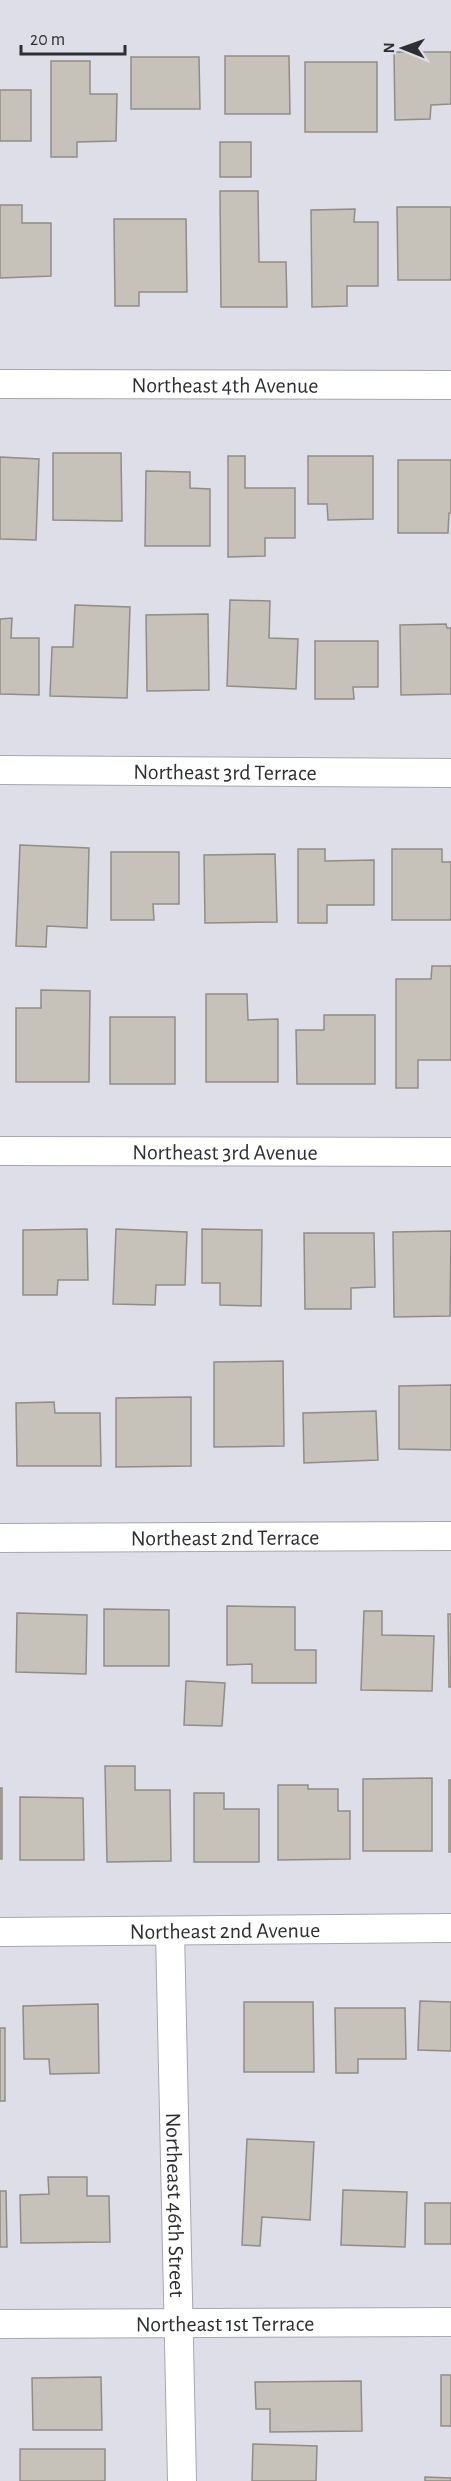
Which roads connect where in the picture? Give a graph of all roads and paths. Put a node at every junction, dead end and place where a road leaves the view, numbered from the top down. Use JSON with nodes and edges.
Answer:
{"nodes":[{"id":1,"x":0,"y":384,"type":"edge"},
{"id":2,"x":451,"y":385,"type":"edge"},
{"id":3,"x":0,"y":770,"type":"edge"},
{"id":4,"x":451,"y":773,"type":"edge"},
{"id":5,"x":0,"y":1150,"type":"edge"},
{"id":6,"x":451,"y":1152,"type":"edge"},
{"id":7,"x":451,"y":1536,"type":"edge"},
{"id":8,"x":0,"y":1538,"type":"edge"},
{"id":9,"x":451,"y":1928,"type":"edge"},
{"id":10,"x":170,"y":1931,"type":"junction"},
{"id":11,"x":0,"y":1932,"type":"edge"},
{"id":12,"x":451,"y":2322,"type":"edge"},
{"id":13,"x":0,"y":2324,"type":"edge"},
{"id":14,"x":179,"y":2324,"type":"junction"},
{"id":15,"x":182,"y":2481,"type":"edge"}],
"edges":[{"from":1,"to":2,"type":"street","name":"Northeast 4th Avenue"},
{"from":3,"to":4,"type":"street","name":"Northeast 3rd Terrace"},
{"from":5,"to":6,"type":"street","name":"Northeast 3rd Avenue"},
{"from":7,"to":8,"type":"street","name":"Northeast 2nd Terrace"},
{"from":9,"to":10,"type":"street","name":"Northeast 2nd Avenue"},
{"from":10,"to":11,"type":"street","name":"Northeast 2nd Avenue"},
{"from":10,"to":14,"type":"street","name":"Northeast 46th Street"},
{"from":12,"to":14,"type":"street","name":"Northeast 1st Terrace"},
{"from":13,"to":14,"type":"street","name":"Northeast 1st Terrace"},
{"from":14,"to":15,"type":"street","name":"Northeast 46th Street"}]}
